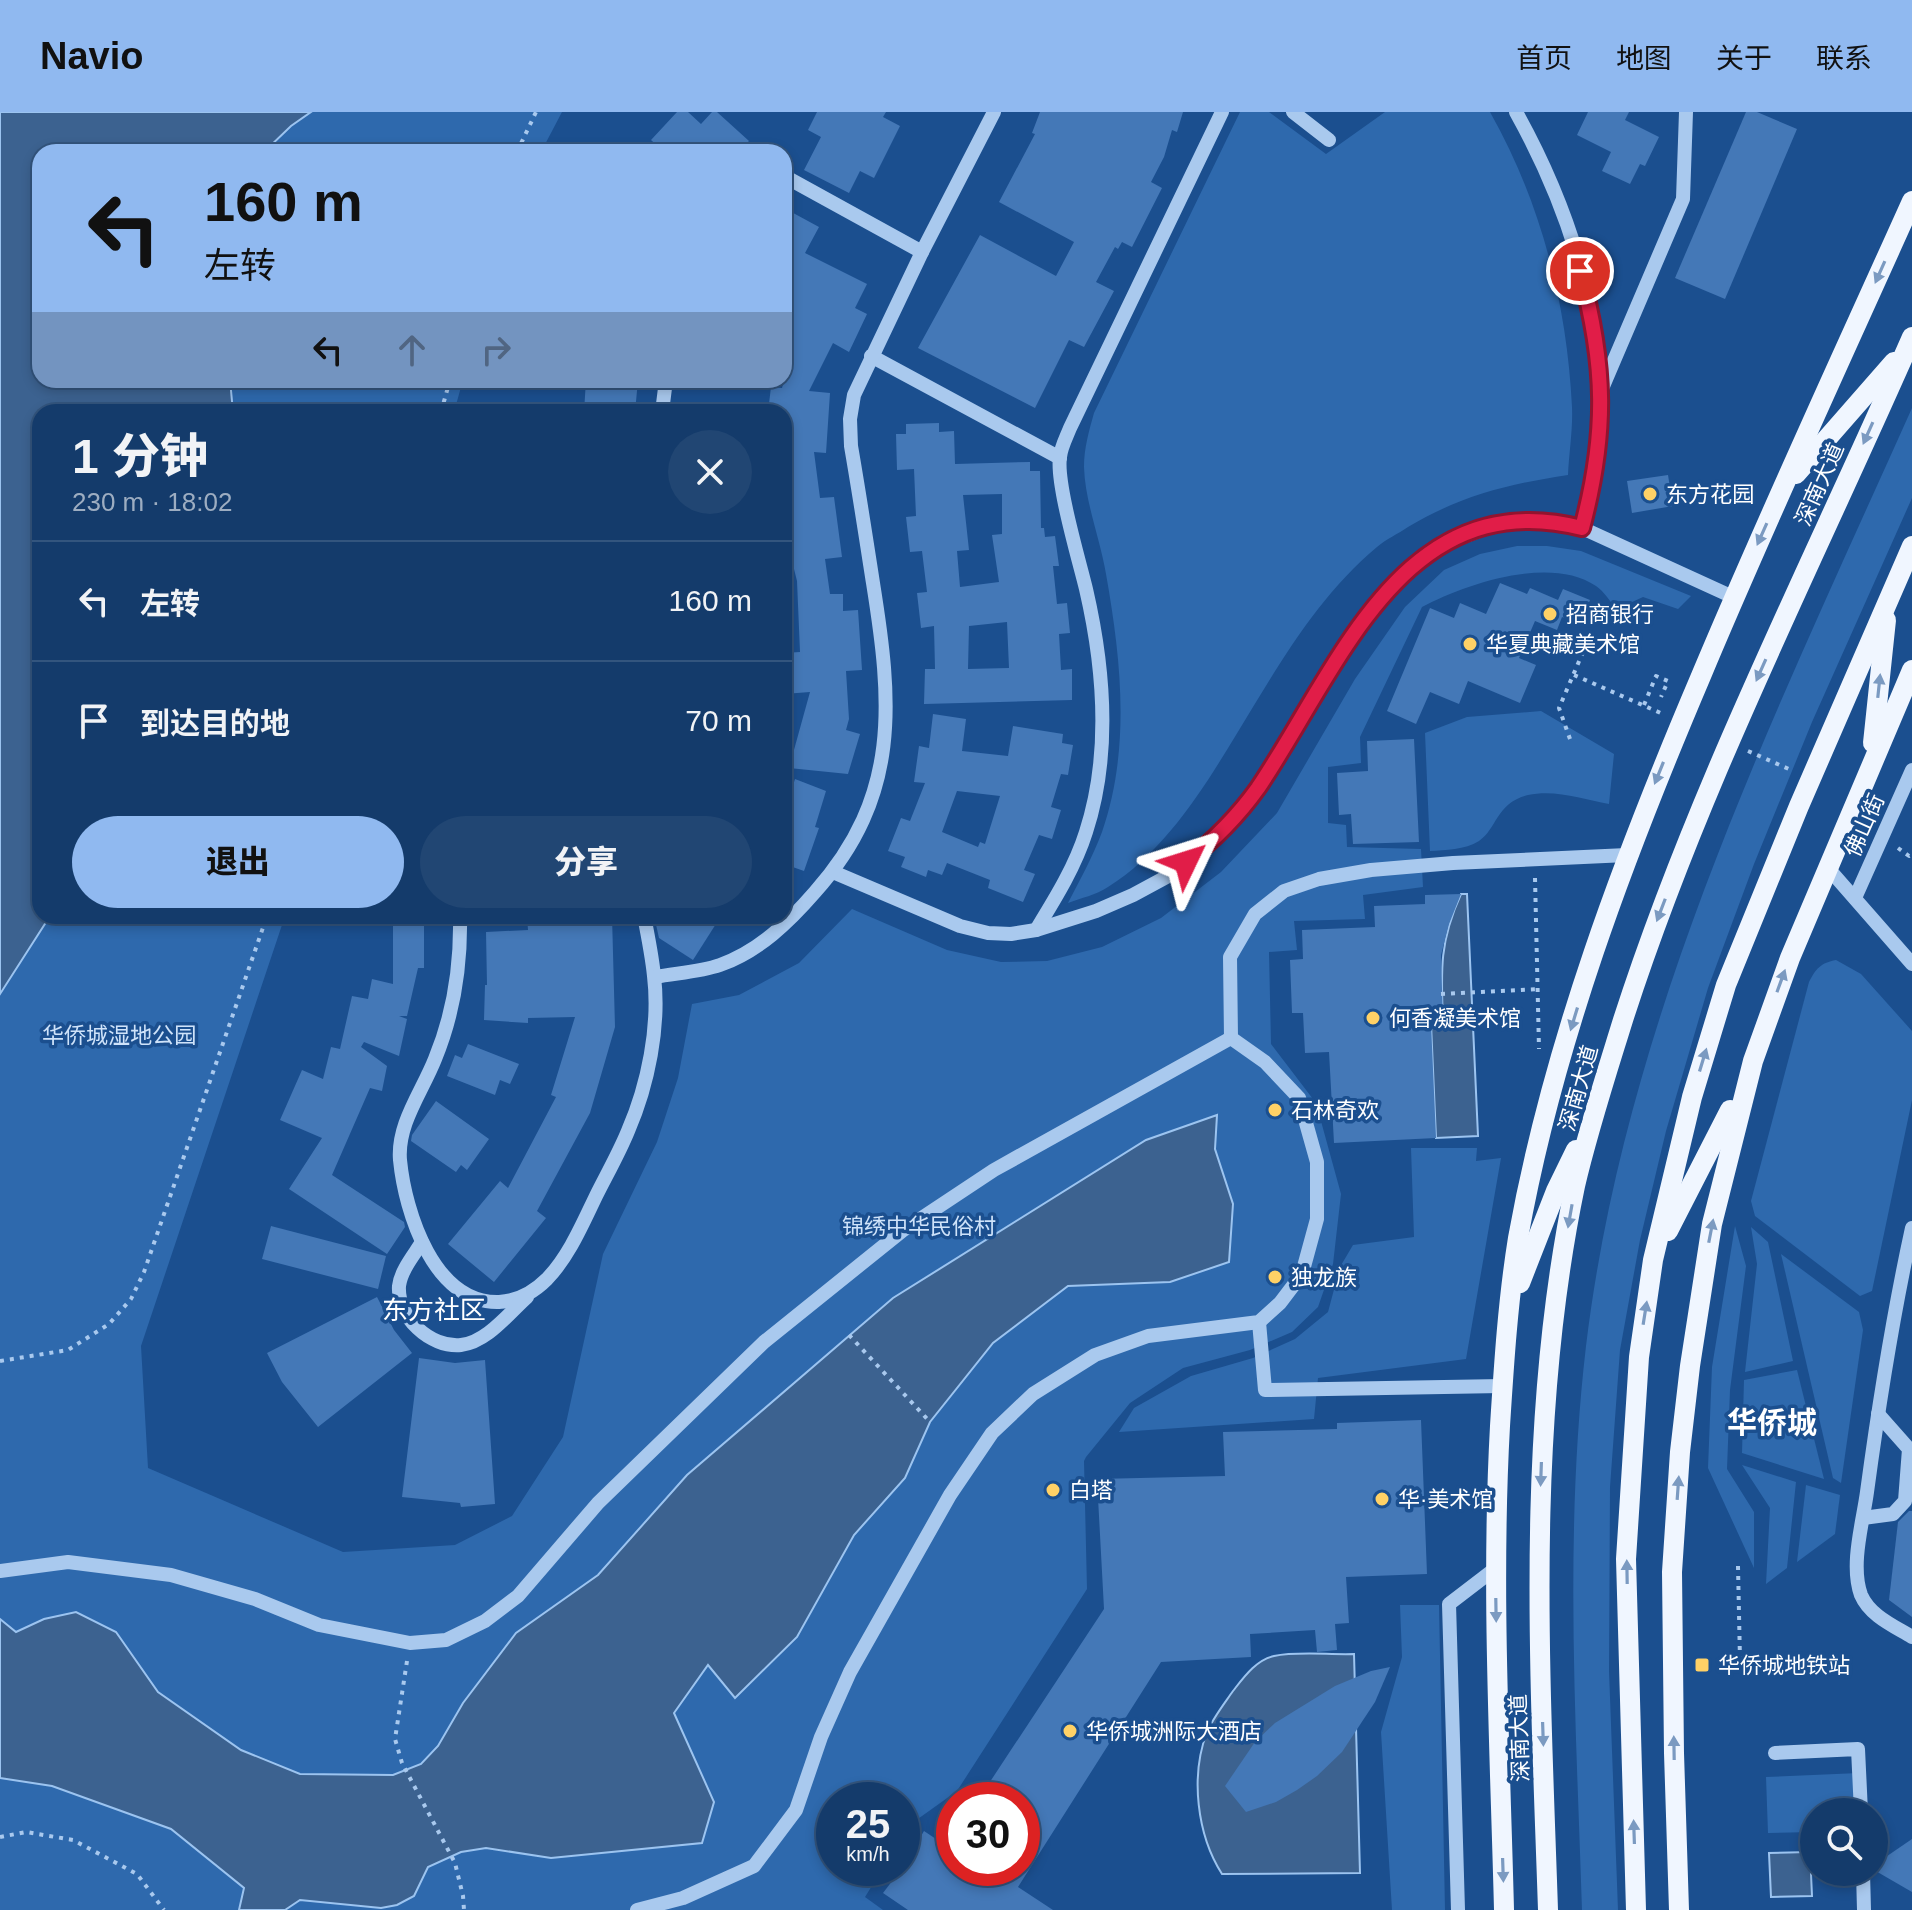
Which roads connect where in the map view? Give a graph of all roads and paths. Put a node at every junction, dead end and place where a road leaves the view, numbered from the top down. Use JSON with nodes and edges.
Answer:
{"nodes":[{"id":1,"x":536,"y":112,"type":"edge"},
{"id":2,"x":994,"y":112,"type":"edge"},
{"id":3,"x":1222,"y":112,"type":"edge"},
{"id":4,"x":1293,"y":112,"type":"edge"},
{"id":5,"x":1516,"y":112,"type":"edge"},
{"id":6,"x":1686,"y":112,"type":"edge"},
{"id":7,"x":1329,"y":140,"type":"dead end"},
{"id":8,"x":521,"y":144,"type":"edge"},
{"id":9,"x":792,"y":180,"type":"edge"},
{"id":10,"x":1912,"y":201,"type":"edge"},
{"id":11,"x":922,"y":252,"type":"junction"},
{"id":12,"x":1910,"y":342,"type":"edge"},
{"id":13,"x":871,"y":356,"type":"junction"},
{"id":14,"x":1601,"y":393,"type":"junction"},
{"id":15,"x":1060,"y":458,"type":"junction"},
{"id":16,"x":1781,"y":491,"type":"junction"},
{"id":17,"x":1582,"y":528,"type":"junction"},
{"id":18,"x":1912,"y":546,"type":"edge"},
{"id":19,"x":1733,"y":597,"type":"junction"},
{"id":20,"x":1888,"y":601,"type":"junction"},
{"id":21,"x":1592,"y":631,"type":"dead end"},
{"id":22,"x":1912,"y":670,"type":"edge"},
{"id":23,"x":1661,"y":697,"type":"dead end"},
{"id":24,"x":1644,"y":705,"type":"dead end"},
{"id":25,"x":1570,"y":739,"type":"dead end"},
{"id":26,"x":1871,"y":763,"type":"junction"},
{"id":27,"x":1912,"y":770,"type":"edge"},
{"id":28,"x":1627,"y":855,"type":"junction"},
{"id":29,"x":1535,"y":860,"type":"junction"},
{"id":30,"x":1828,"y":868,"type":"junction"},
{"id":31,"x":833,"y":872,"type":"junction"},
{"id":32,"x":1855,"y":898,"type":"junction"},
{"id":33,"x":792,"y":918,"type":"edge"},
{"id":34,"x":264,"y":924,"type":"edge"},
{"id":35,"x":459,"y":924,"type":"edge"},
{"id":36,"x":645,"y":924,"type":"edge"},
{"id":37,"x":785,"y":924,"type":"edge"},
{"id":38,"x":1036,"y":930,"type":"junction"},
{"id":39,"x":1912,"y":964,"type":"edge"},
{"id":40,"x":655,"y":977,"type":"junction"},
{"id":41,"x":1539,"y":989,"type":"junction"},
{"id":42,"x":1441,"y":994,"type":"dead end"},
{"id":43,"x":1231,"y":1038,"type":"junction"},
{"id":44,"x":1539,"y":1051,"type":"dead end"},
{"id":45,"x":1753,"y":1061,"type":"junction"},
{"id":46,"x":1594,"y":1113,"type":"junction"},
{"id":47,"x":1912,"y":1228,"type":"edge"},
{"id":48,"x":422,"y":1242,"type":"junction"},
{"id":49,"x":1653,"y":1260,"type":"junction"},
{"id":50,"x":532,"y":1293,"type":"junction"},
{"id":51,"x":1509,"y":1309,"type":"junction"},
{"id":52,"x":1259,"y":1322,"type":"junction"},
{"id":53,"x":849,"y":1335,"type":"dead end"},
{"id":54,"x":0,"y":1361,"type":"edge"},
{"id":55,"x":1502,"y":1386,"type":"junction"},
{"id":56,"x":1878,"y":1414,"type":"junction"},
{"id":57,"x":930,"y":1422,"type":"dead end"},
{"id":58,"x":1863,"y":1518,"type":"junction"},
{"id":59,"x":1738,"y":1566,"type":"dead end"},
{"id":60,"x":1496,"y":1568,"type":"junction"},
{"id":61,"x":0,"y":1571,"type":"edge"},
{"id":62,"x":1912,"y":1637,"type":"edge"},
{"id":63,"x":410,"y":1643,"type":"junction"},
{"id":64,"x":1740,"y":1661,"type":"dead end"},
{"id":65,"x":1775,"y":1753,"type":"dead end"},
{"id":66,"x":1860,"y":1798,"type":"edge"},
{"id":67,"x":0,"y":1837,"type":"edge"},
{"id":68,"x":1863,"y":1886,"type":"edge"},
{"id":69,"x":164,"y":1910,"type":"edge"},
{"id":70,"x":464,"y":1910,"type":"edge"},
{"id":71,"x":637,"y":1910,"type":"edge"},
{"id":72,"x":1458,"y":1910,"type":"edge"},
{"id":73,"x":1504,"y":1910,"type":"edge"},
{"id":74,"x":1548,"y":1910,"type":"edge"},
{"id":75,"x":1636,"y":1910,"type":"edge"},
{"id":76,"x":1679,"y":1910,"type":"edge"},
{"id":77,"x":1864,"y":1910,"type":"edge"}],
"edges":[{"from":1,"to":8,"type":"path"},
{"from":2,"to":11,"type":"street"},
{"from":3,"to":15,"type":"street"},
{"from":4,"to":7,"type":"street"},
{"from":5,"to":14,"type":"street"},
{"from":6,"to":14,"type":"street"},
{"from":9,"to":11,"type":"street"},
{"from":10,"to":16,"type":"main road","one_way":true},
{"from":11,"to":13,"type":"street"},
{"from":12,"to":16,"type":"main road"},
{"from":12,"to":46,"type":"main road","name":"深南大道","one_way":true},
{"from":13,"to":15,"type":"street"},
{"from":13,"to":31,"type":"street"},
{"from":14,"to":17,"type":"street"},
{"from":15,"to":38,"type":"street"},
{"from":16,"to":19,"type":"main road","one_way":true},
{"from":17,"to":19,"type":"street"},
{"from":17,"to":38,"type":"street"},
{"from":18,"to":20,"type":"main road"},
{"from":19,"to":28,"type":"main road","one_way":true},
{"from":26,"to":20,"type":"main road","one_way":true},
{"from":49,"to":20,"type":"main road","one_way":true},
{"from":21,"to":25,"type":"path"},
{"from":22,"to":26,"type":"main road"},
{"from":23,"to":24,"type":"path"},
{"from":26,"to":30,"type":"main road"},
{"from":27,"to":32,"type":"street","name":"佛山街"},
{"from":28,"to":29,"type":"street"},
{"from":28,"to":51,"type":"main road","one_way":true},
{"from":29,"to":41,"type":"path"},
{"from":29,"to":43,"type":"street"},
{"from":30,"to":32,"type":"street"},
{"from":45,"to":30,"type":"main road","one_way":true},
{"from":31,"to":33,"type":"street"},
{"from":31,"to":38,"type":"street"},
{"from":32,"to":39,"type":"street"},
{"from":34,"to":54,"type":"path"},
{"from":35,"to":48,"type":"street"},
{"from":36,"to":40,"type":"street"},
{"from":37,"to":40,"type":"street"},
{"from":40,"to":50,"type":"street"},
{"from":41,"to":42,"type":"path"},
{"from":41,"to":44,"type":"path"},
{"from":43,"to":52,"type":"street"},
{"from":43,"to":63,"type":"street"},
{"from":45,"to":49,"type":"main road"},
{"from":76,"to":45,"type":"main road","one_way":true},
{"from":46,"to":51,"type":"main road"},
{"from":46,"to":74,"type":"main road","name":"深南大道","one_way":true},
{"from":47,"to":56,"type":"street"},
{"from":48,"to":50,"type":"street"},
{"from":48,"to":50,"type":"street"},
{"from":75,"to":49,"type":"main road","one_way":true},
{"from":51,"to":55,"type":"main road"},
{"from":52,"to":55,"type":"street"},
{"from":52,"to":71,"type":"street"},
{"from":53,"to":57,"type":"path"},
{"from":55,"to":60,"type":"main road"},
{"from":56,"to":58,"type":"street"},
{"from":56,"to":58,"type":"street"},
{"from":58,"to":62,"type":"street"},
{"from":59,"to":64,"type":"path"},
{"from":60,"to":72,"type":"street"},
{"from":60,"to":73,"type":"main road","one_way":true},
{"from":61,"to":63,"type":"street"},
{"from":63,"to":70,"type":"path"},
{"from":65,"to":66,"type":"street"},
{"from":67,"to":69,"type":"path"},
{"from":68,"to":77,"type":"street"}]}
